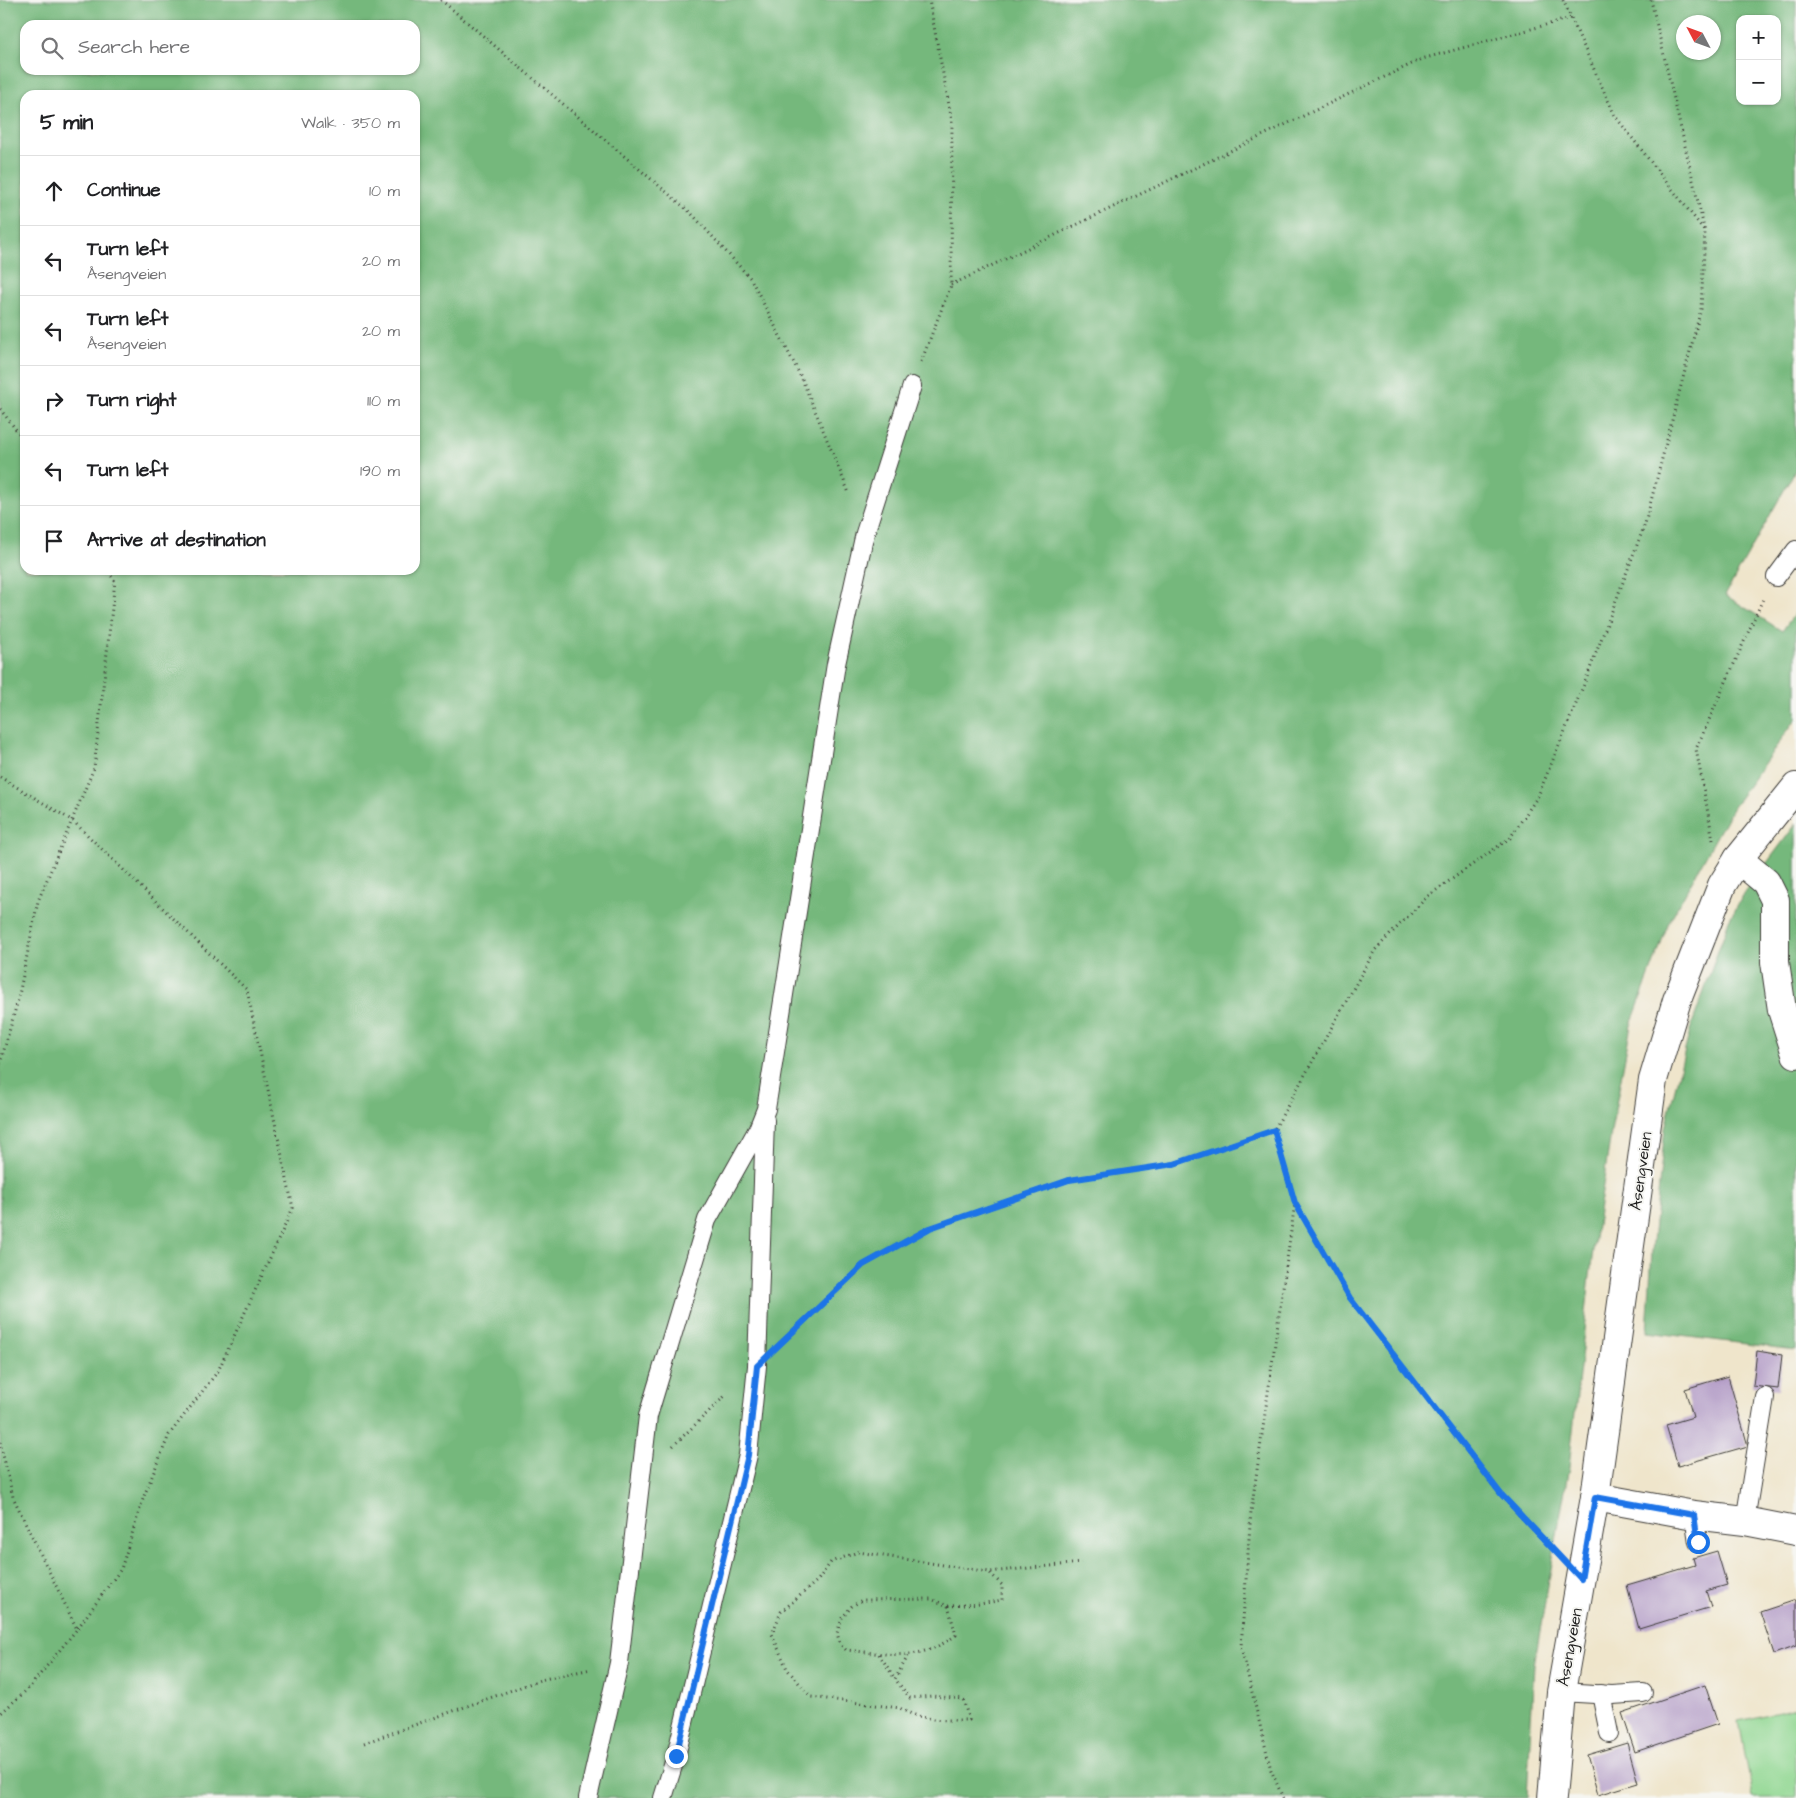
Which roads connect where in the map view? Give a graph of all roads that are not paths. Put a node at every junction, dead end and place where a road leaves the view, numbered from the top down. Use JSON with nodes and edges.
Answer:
{"nodes":[{"id":1,"x":912,"y":386,"type":"road end"},
{"id":2,"x":1796,"y":550,"type":"edge"},
{"id":3,"x":1776,"y":577,"type":"road end"},
{"id":4,"x":1796,"y":787,"type":"edge"},
{"id":5,"x":1738,"y":859,"type":"junction"},
{"id":6,"x":1796,"y":1054,"type":"edge"},
{"id":7,"x":766,"y":1109,"type":"junction"},
{"id":8,"x":1765,"y":1397,"type":"dead end"},
{"id":9,"x":1595,"y":1497,"type":"junction"},
{"id":10,"x":1694,"y":1515,"type":"junction"},
{"id":11,"x":1745,"y":1521,"type":"junction"},
{"id":12,"x":1796,"y":1531,"type":"edge"},
{"id":13,"x":1698,"y":1542,"type":"dead end"},
{"id":14,"x":1561,"y":1692,"type":"junction"},
{"id":15,"x":1643,"y":1693,"type":"dead end"},
{"id":16,"x":1600,"y":1694,"type":"junction"},
{"id":17,"x":1609,"y":1733,"type":"dead end"},
{"id":18,"x":588,"y":1798,"type":"edge"},
{"id":19,"x":663,"y":1798,"type":"edge"},
{"id":20,"x":1552,"y":1798,"type":"edge"}],
"edges":[{"from":1,"to":7,"type":"lane"},
{"from":2,"to":3,"type":"lane"},
{"from":4,"to":5,"type":"street","name":"Åsengveien"},
{"from":5,"to":6,"type":"street"},
{"from":5,"to":9,"type":"street","name":"Åsengveien"},
{"from":7,"to":18,"type":"lane"},
{"from":7,"to":19,"type":"lane"},
{"from":8,"to":11,"type":"lane"},
{"from":9,"to":10,"type":"street"},
{"from":9,"to":14,"type":"street","name":"Åsengveien"},
{"from":10,"to":11,"type":"street"},
{"from":10,"to":13,"type":"lane"},
{"from":11,"to":12,"type":"street"},
{"from":14,"to":16,"type":"lane"},
{"from":14,"to":20,"type":"street","name":"Åsengveien"},
{"from":15,"to":16,"type":"lane"},
{"from":16,"to":17,"type":"lane"}]}
